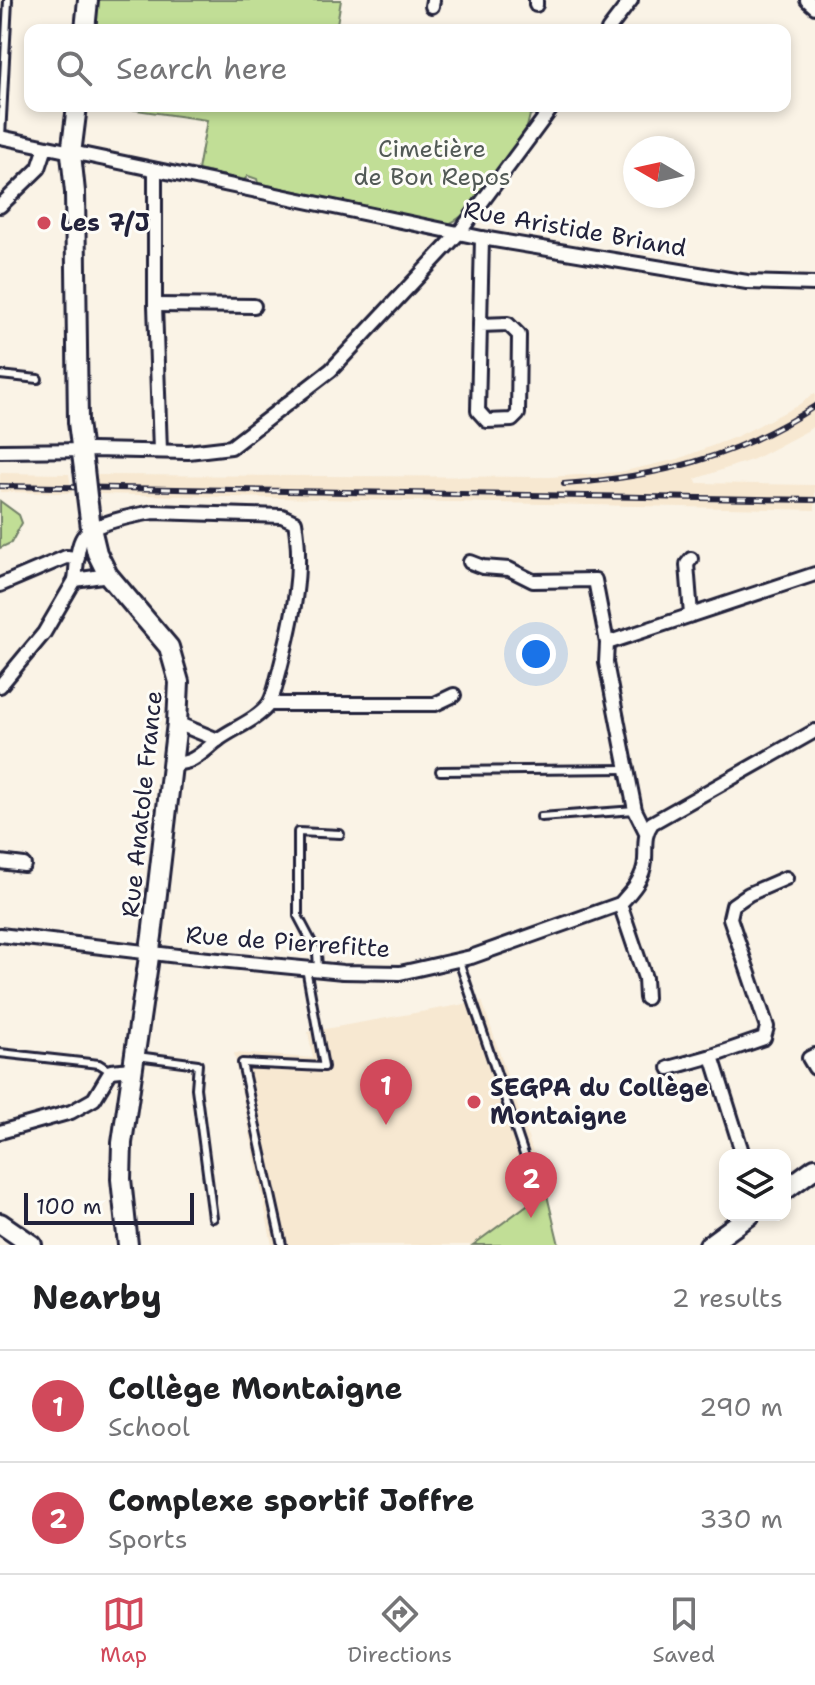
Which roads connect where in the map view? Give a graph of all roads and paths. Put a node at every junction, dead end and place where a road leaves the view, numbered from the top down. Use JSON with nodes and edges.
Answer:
{"nodes":[{"id":1,"x":8,"y":0,"type":"edge"},
{"id":2,"x":88,"y":0,"type":"edge"},
{"id":3,"x":631,"y":0,"type":"edge"},
{"id":4,"x":807,"y":0,"type":"edge"},
{"id":5,"x":815,"y":7,"type":"edge"},
{"id":6,"x":86,"y":24,"type":"edge"},
{"id":7,"x":613,"y":24,"type":"edge"},
{"id":8,"x":76,"y":112,"type":"edge"},
{"id":9,"x":549,"y":112,"type":"edge"},
{"id":10,"x":0,"y":137,"type":"edge"},
{"id":11,"x":46,"y":147,"type":"junction"},
{"id":12,"x":71,"y":154,"type":"junction"},
{"id":13,"x":155,"y":171,"type":"junction"},
{"id":14,"x":0,"y":206,"type":"edge"},
{"id":15,"x":459,"y":233,"type":"junction"},
{"id":16,"x":482,"y":238,"type":"junction"},
{"id":17,"x":815,"y":284,"type":"edge"},
{"id":18,"x":155,"y":305,"type":"junction"},
{"id":19,"x":254,"y":306,"type":"dead end"},
{"id":20,"x":480,"y":325,"type":"junction"},
{"id":21,"x":0,"y":375,"type":"edge"},
{"id":22,"x":38,"y":379,"type":"dead end"},
{"id":23,"x":81,"y":450,"type":"junction"},
{"id":24,"x":0,"y":451,"type":"edge"},
{"id":25,"x":160,"y":451,"type":"junction"},
{"id":26,"x":91,"y":528,"type":"junction"},
{"id":27,"x":78,"y":558,"type":"junction"},
{"id":28,"x":691,"y":559,"type":"dead end"},
{"id":29,"x":470,"y":562,"type":"dead end"},
{"id":30,"x":815,"y":574,"type":"edge"},
{"id":31,"x":108,"y":575,"type":"junction"},
{"id":32,"x":75,"y":580,"type":"junction"},
{"id":33,"x":0,"y":585,"type":"edge"},
{"id":34,"x":691,"y":615,"type":"junction"},
{"id":35,"x":607,"y":643,"type":"junction"},
{"id":36,"x":0,"y":686,"type":"edge"},
{"id":37,"x":454,"y":695,"type":"dead end"},
{"id":38,"x":269,"y":704,"type":"junction"},
{"id":39,"x":177,"y":723,"type":"junction"},
{"id":40,"x":815,"y":731,"type":"edge"},
{"id":41,"x":218,"y":740,"type":"junction"},
{"id":42,"x":171,"y":763,"type":"junction"},
{"id":43,"x":627,"y":769,"type":"junction"},
{"id":44,"x":440,"y":771,"type":"dead end"},
{"id":45,"x":635,"y":810,"type":"junction"},
{"id":46,"x":541,"y":817,"type":"dead end"},
{"id":47,"x":646,"y":832,"type":"junction"},
{"id":48,"x":340,"y":834,"type":"dead end"},
{"id":49,"x":0,"y":862,"type":"edge"},
{"id":50,"x":24,"y":865,"type":"dead end"},
{"id":51,"x":786,"y":878,"type":"dead end"},
{"id":52,"x":620,"y":904,"type":"junction"},
{"id":53,"x":0,"y":935,"type":"edge"},
{"id":54,"x":149,"y":953,"type":"junction"},
{"id":55,"x":459,"y":961,"type":"junction"},
{"id":56,"x":312,"y":969,"type":"junction"},
{"id":57,"x":646,"y":998,"type":"dead end"},
{"id":58,"x":0,"y":1053,"type":"edge"},
{"id":59,"x":815,"y":1055,"type":"edge"},
{"id":60,"x":712,"y":1056,"type":"junction"},
{"id":61,"x":132,"y":1062,"type":"junction"},
{"id":62,"x":669,"y":1068,"type":"dead end"},
{"id":63,"x":815,"y":1068,"type":"edge"},
{"id":64,"x":111,"y":1071,"type":"junction"},
{"id":65,"x":0,"y":1132,"type":"edge"},
{"id":66,"x":741,"y":1149,"type":"edge"},
{"id":67,"x":815,"y":1168,"type":"edge"},
{"id":68,"x":791,"y":1186,"type":"edge"},
{"id":69,"x":537,"y":1193,"type":"dead end"},
{"id":70,"x":213,"y":1218,"type":"dead end"},
{"id":71,"x":743,"y":1221,"type":"edge"},
{"id":72,"x":0,"y":1223,"type":"edge"},
{"id":73,"x":720,"y":1241,"type":"edge"},
{"id":74,"x":32,"y":1245,"type":"edge"},
{"id":75,"x":128,"y":1245,"type":"edge"},
{"id":76,"x":282,"y":1245,"type":"edge"}],
"edges":[{"from":1,"to":10,"type":"lane"},
{"from":2,"to":6,"type":"street"},
{"from":3,"to":7,"type":"street"},
{"from":4,"to":5,"type":"street"},
{"from":8,"to":12,"type":"street","name":"Rue Anatole France"},
{"from":9,"to":15,"type":"street"},
{"from":10,"to":11,"type":"street","name":"Rue Aristide Briand"},
{"from":11,"to":12,"type":"street","name":"Rue Aristide Briand"},
{"from":11,"to":14,"type":"street"},
{"from":12,"to":13,"type":"street","name":"Rue Aristide Briand"},
{"from":12,"to":23,"type":"street","name":"Rue Anatole France"},
{"from":13,"to":15,"type":"street","name":"Rue Aristide Briand"},
{"from":13,"to":18,"type":"street"},
{"from":15,"to":16,"type":"street","name":"Rue Aristide Briand"},
{"from":15,"to":25,"type":"street"},
{"from":16,"to":17,"type":"street","name":"Rue Aristide Briand"},
{"from":16,"to":20,"type":"street"},
{"from":18,"to":19,"type":"street"},
{"from":18,"to":25,"type":"street"},
{"from":20,"to":20,"type":"street"},
{"from":21,"to":22,"type":"lane"},
{"from":23,"to":24,"type":"street"},
{"from":23,"to":25,"type":"street"},
{"from":23,"to":26,"type":"street","name":"Rue Anatole France","bridge":true},
{"from":26,"to":27,"type":"street"},
{"from":26,"to":31,"type":"street","name":"Rue Anatole France"},
{"from":26,"to":38,"type":"street"},
{"from":27,"to":32,"type":"street"},
{"from":27,"to":33,"type":"street"},
{"from":28,"to":34,"type":"street"},
{"from":29,"to":35,"type":"street"},
{"from":30,"to":34,"type":"street"},
{"from":31,"to":32,"type":"street"},
{"from":31,"to":39,"type":"street","name":"Rue Anatole France"},
{"from":32,"to":36,"type":"street"},
{"from":34,"to":35,"type":"street"},
{"from":35,"to":43,"type":"street"},
{"from":37,"to":38,"type":"street"},
{"from":38,"to":41,"type":"street"},
{"from":39,"to":41,"type":"street"},
{"from":39,"to":42,"type":"street","name":"Rue Anatole France"},
{"from":40,"to":47,"type":"street"},
{"from":41,"to":42,"type":"street"},
{"from":42,"to":54,"type":"street","name":"Rue Anatole France"},
{"from":43,"to":44,"type":"lane"},
{"from":43,"to":45,"type":"street"},
{"from":45,"to":46,"type":"lane"},
{"from":45,"to":47,"type":"street"},
{"from":47,"to":52,"type":"street"},
{"from":48,"to":56,"type":"lane"},
{"from":49,"to":50,"type":"street"},
{"from":51,"to":60,"type":"street"},
{"from":52,"to":55,"type":"street","name":"Rue de Pierrefitte"},
{"from":52,"to":57,"type":"street"},
{"from":53,"to":54,"type":"street","name":"Rue de Pierrefitte"},
{"from":54,"to":56,"type":"street","name":"Rue de Pierrefitte"},
{"from":54,"to":61,"type":"street","name":"Rue Anatole France"},
{"from":55,"to":56,"type":"street","name":"Rue de Pierrefitte"},
{"from":55,"to":69,"type":"lane"},
{"from":56,"to":76,"type":"lane"},
{"from":58,"to":64,"type":"lane"},
{"from":59,"to":63,"type":"street"},
{"from":60,"to":62,"type":"street"},
{"from":60,"to":66,"type":"street"},
{"from":61,"to":64,"type":"street"},
{"from":61,"to":70,"type":"lane"},
{"from":61,"to":75,"type":"street","name":"Rue Anatole France"},
{"from":64,"to":65,"type":"street"},
{"from":67,"to":68,"type":"street"},
{"from":71,"to":73,"type":"street"},
{"from":72,"to":74,"type":"street"}]}
